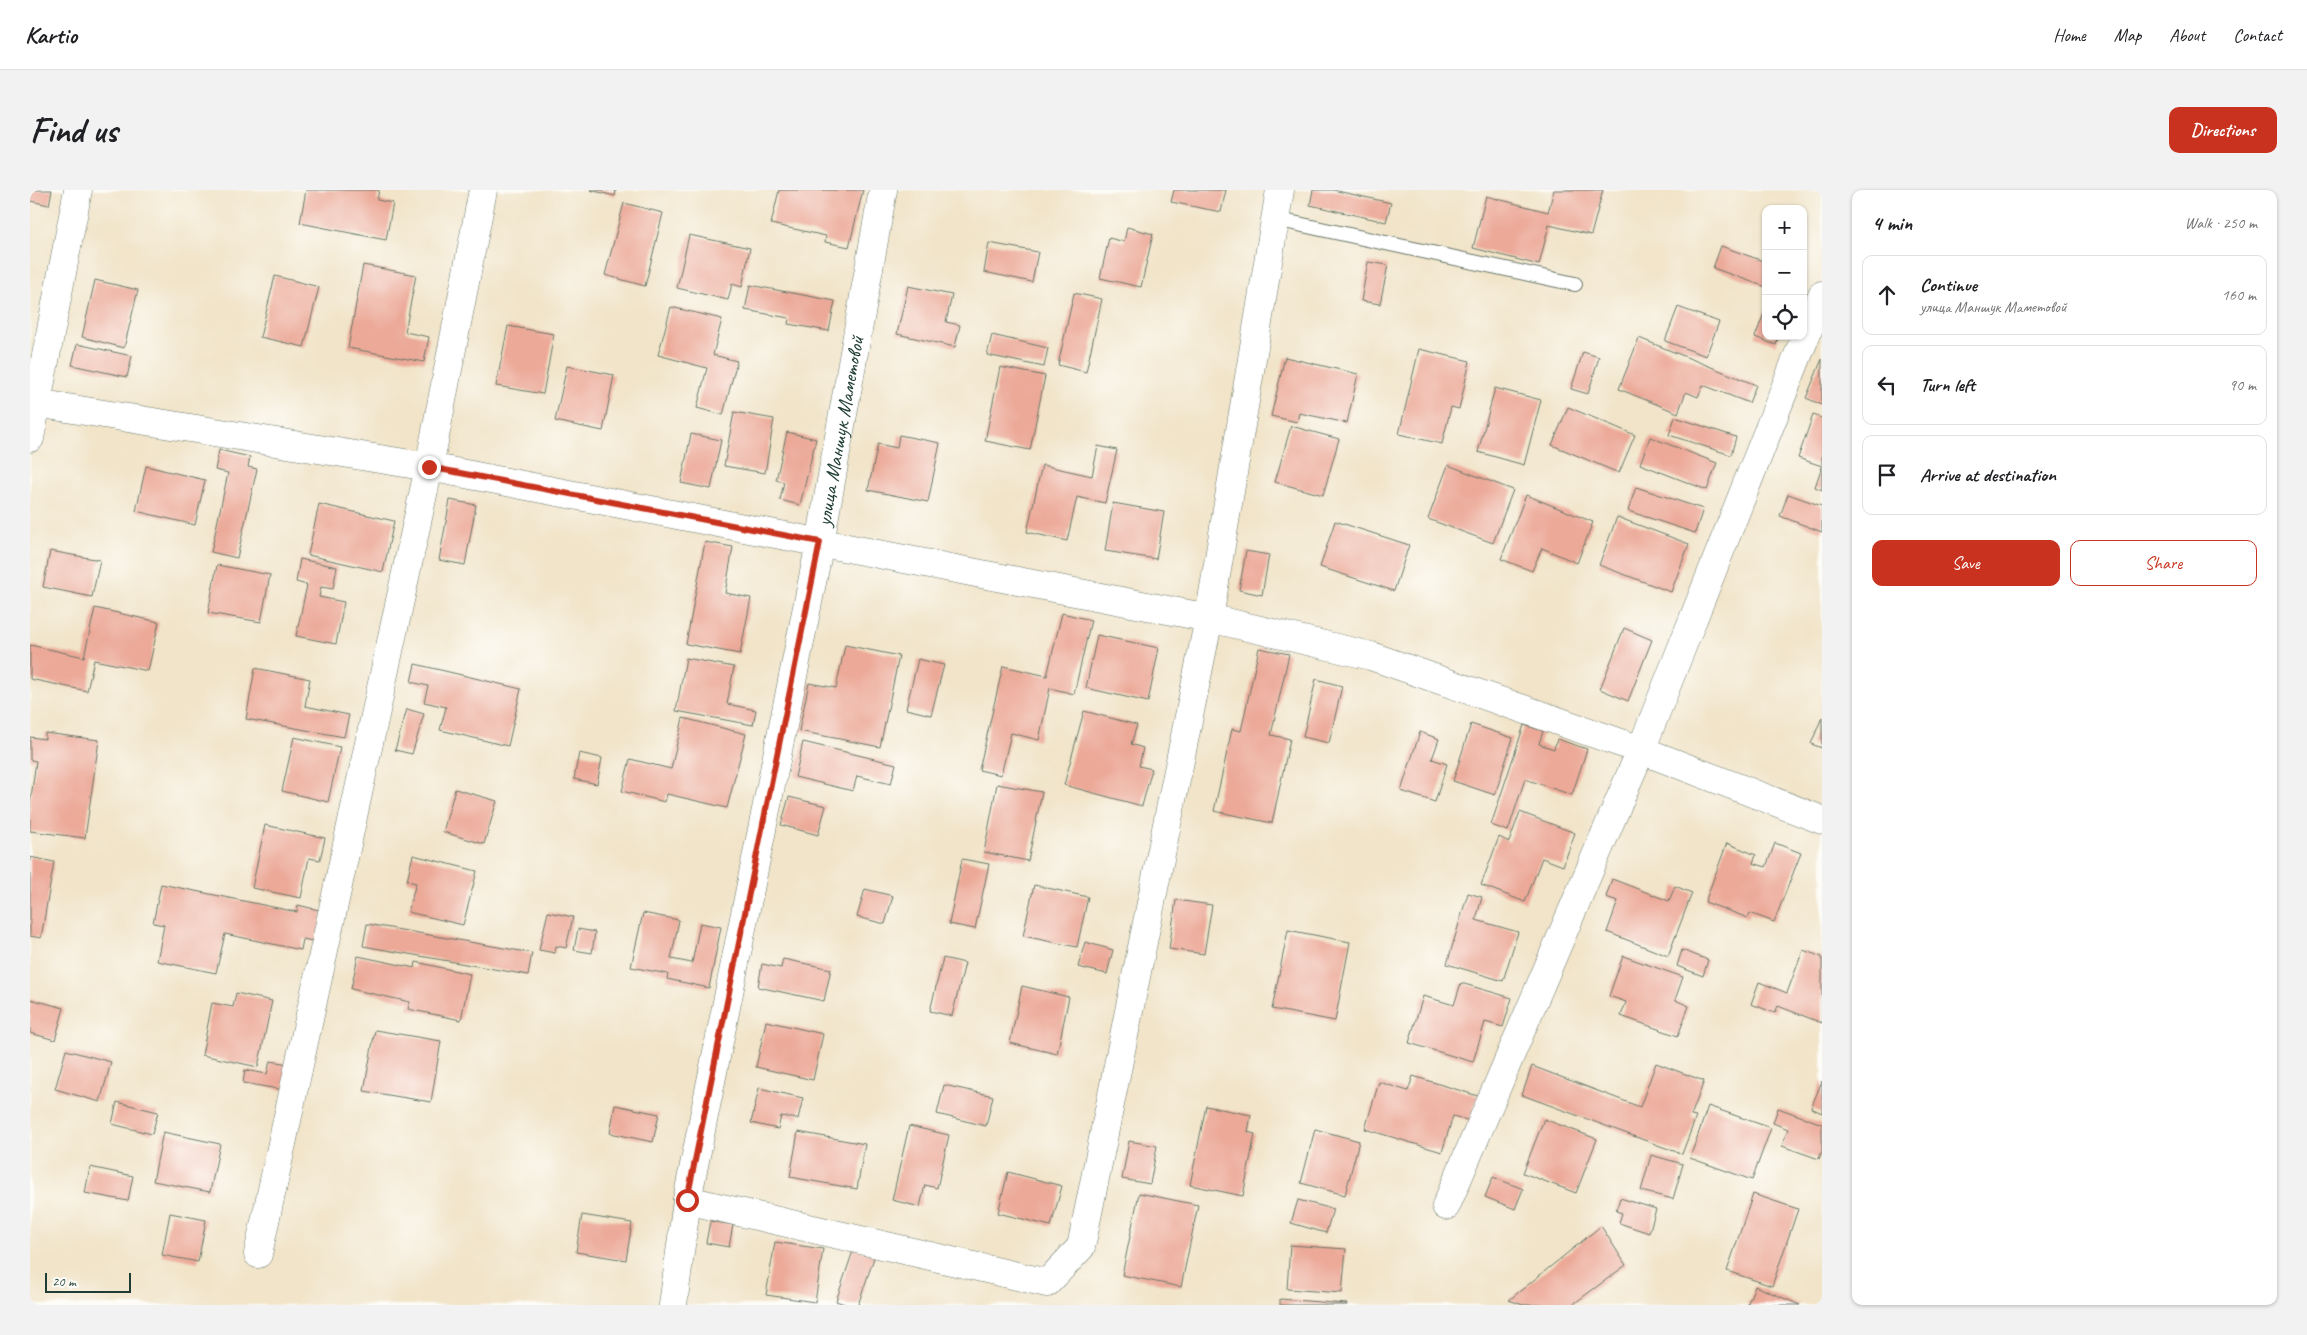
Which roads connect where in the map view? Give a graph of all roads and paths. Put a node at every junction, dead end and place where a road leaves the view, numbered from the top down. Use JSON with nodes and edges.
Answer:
{"nodes":[{"id":1,"x":78,"y":190,"type":"edge"},
{"id":2,"x":483,"y":190,"type":"edge"},
{"id":3,"x":883,"y":190,"type":"edge"},
{"id":4,"x":1280,"y":190,"type":"edge"},
{"id":5,"x":1275,"y":220,"type":"junction"},
{"id":6,"x":1575,"y":284,"type":"dead end"},
{"id":7,"x":1822,"y":295,"type":"edge"},
{"id":8,"x":34,"y":402,"type":"edge"},
{"id":9,"x":30,"y":438,"type":"edge"},
{"id":10,"x":429,"y":467,"type":"junction"},
{"id":11,"x":820,"y":542,"type":"junction"},
{"id":12,"x":1209,"y":618,"type":"junction"},
{"id":13,"x":1640,"y":750,"type":"junction"},
{"id":14,"x":1822,"y":820,"type":"edge"},
{"id":15,"x":687,"y":1200,"type":"junction"},
{"id":16,"x":1446,"y":1206,"type":"dead end"},
{"id":17,"x":258,"y":1254,"type":"dead end"},
{"id":18,"x":673,"y":1305,"type":"edge"}],
"edges":[{"from":1,"to":8,"type":"street"},
{"from":2,"to":10,"type":"street"},
{"from":3,"to":11,"type":"street","name":"улица Маншук Маметовой"},
{"from":4,"to":5,"type":"street"},
{"from":5,"to":6,"type":"lane"},
{"from":5,"to":12,"type":"street"},
{"from":7,"to":13,"type":"street"},
{"from":8,"to":9,"type":"street"},
{"from":8,"to":10,"type":"street"},
{"from":10,"to":11,"type":"street"},
{"from":10,"to":17,"type":"street"},
{"from":11,"to":12,"type":"street"},
{"from":11,"to":15,"type":"street","name":"улица Маншук Маметовой"},
{"from":12,"to":13,"type":"street"},
{"from":12,"to":15,"type":"street"},
{"from":13,"to":14,"type":"street"},
{"from":13,"to":16,"type":"street"},
{"from":15,"to":18,"type":"street","name":"улица Маншук Маметовой"}]}
